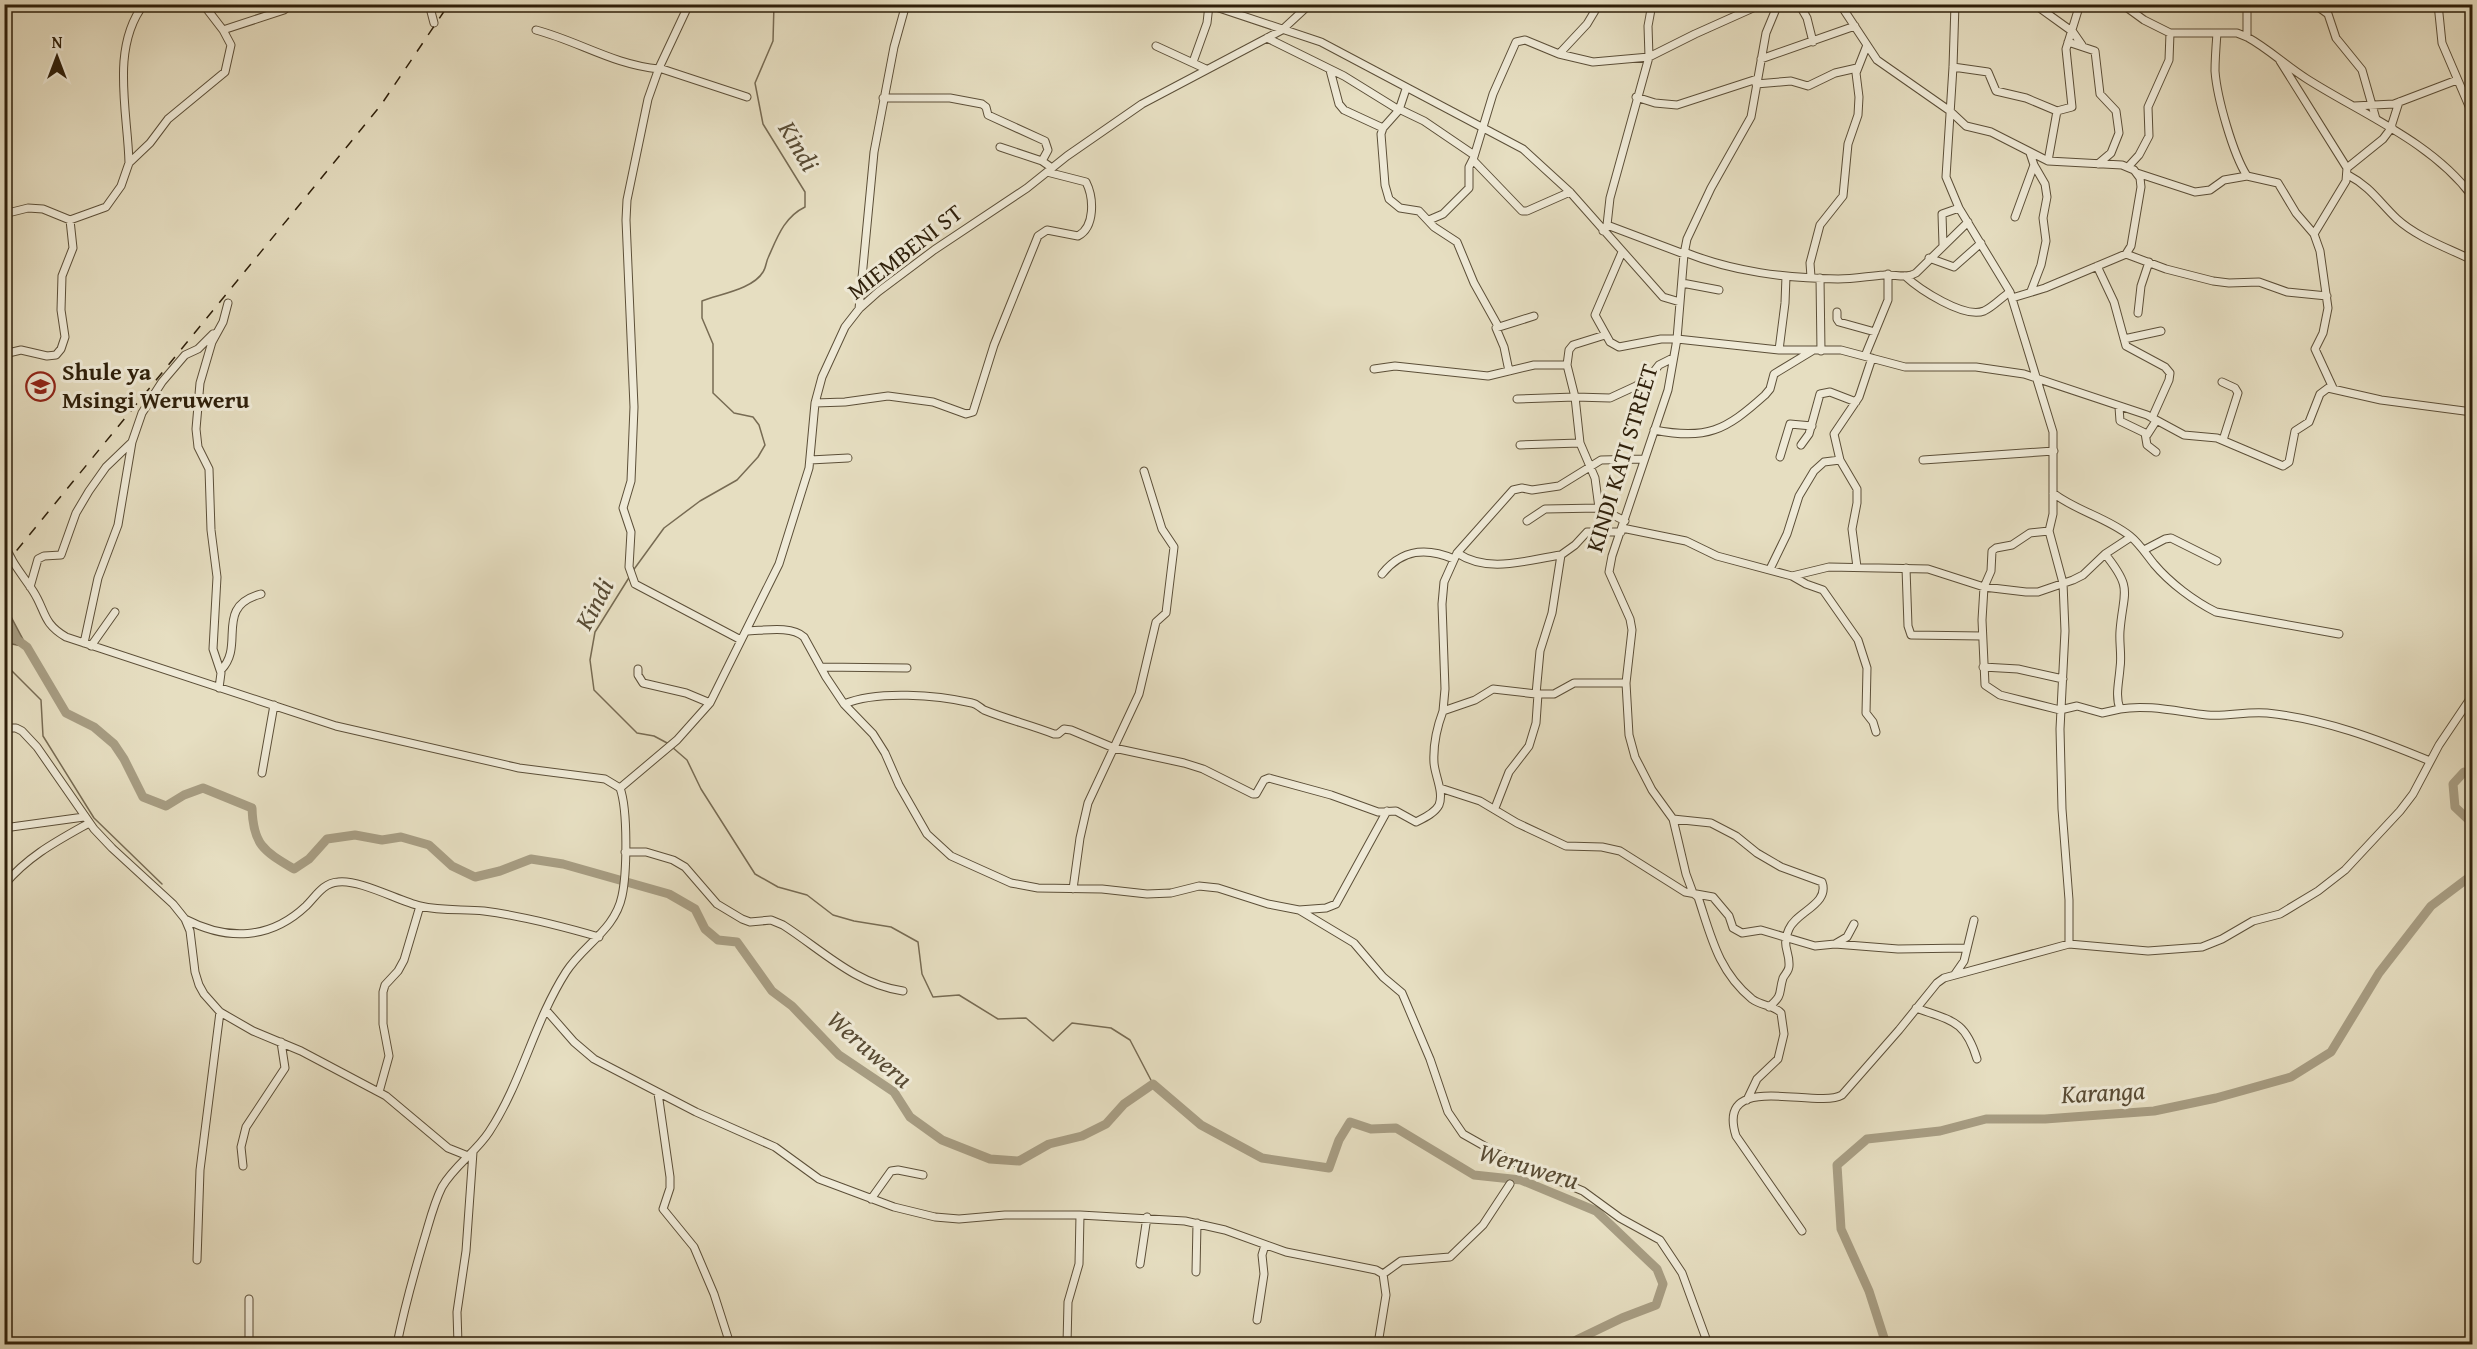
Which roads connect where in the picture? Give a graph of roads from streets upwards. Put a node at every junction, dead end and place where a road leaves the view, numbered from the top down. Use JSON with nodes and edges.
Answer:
{"nodes":[{"id":1,"x":144,"y":4,"type":"edge"},
{"id":2,"x":203,"y":4,"type":"edge"},
{"id":3,"x":292,"y":4,"type":"edge"},
{"id":4,"x":429,"y":4,"type":"edge"},
{"id":5,"x":689,"y":4,"type":"edge"},
{"id":6,"x":906,"y":4,"type":"edge"},
{"id":7,"x":1310,"y":4,"type":"edge"},
{"id":8,"x":1599,"y":4,"type":"edge"},
{"id":9,"x":1652,"y":4,"type":"edge"},
{"id":10,"x":1762,"y":4,"type":"edge"},
{"id":11,"x":1778,"y":4,"type":"edge"},
{"id":12,"x":1799,"y":4,"type":"edge"},
{"id":13,"x":1840,"y":4,"type":"edge"},
{"id":14,"x":1955,"y":4,"type":"edge"},
{"id":15,"x":2034,"y":4,"type":"edge"},
{"id":16,"x":2080,"y":4,"type":"edge"},
{"id":17,"x":2122,"y":4,"type":"edge"},
{"id":18,"x":2247,"y":4,"type":"edge"},
{"id":19,"x":2314,"y":4,"type":"edge"},
{"id":20,"x":2438,"y":4,"type":"edge"},
{"id":21,"x":1208,"y":5,"type":"edge"},
{"id":22,"x":434,"y":23,"type":"dead end"},
{"id":23,"x":1855,"y":26,"type":"junction"},
{"id":24,"x":223,"y":30,"type":"junction"},
{"id":25,"x":536,"y":30,"type":"dead end"},
{"id":26,"x":1282,"y":30,"type":"junction"},
{"id":27,"x":2073,"y":32,"type":"junction"},
{"id":28,"x":2170,"y":33,"type":"junction"},
{"id":29,"x":2217,"y":33,"type":"junction"},
{"id":30,"x":2247,"y":37,"type":"junction"},
{"id":31,"x":1268,"y":38,"type":"junction"},
{"id":32,"x":1813,"y":42,"type":"junction"},
{"id":33,"x":2068,"y":42,"type":"junction"},
{"id":34,"x":1867,"y":45,"type":"junction"},
{"id":35,"x":2082,"y":45,"type":"junction"},
{"id":36,"x":1156,"y":46,"type":"dead end"},
{"id":37,"x":1559,"y":54,"type":"junction"},
{"id":38,"x":1649,"y":57,"type":"junction"},
{"id":39,"x":2277,"y":57,"type":"junction"},
{"id":40,"x":1761,"y":59,"type":"junction"},
{"id":41,"x":1193,"y":62,"type":"junction"},
{"id":42,"x":1953,"y":67,"type":"junction"},
{"id":43,"x":659,"y":68,"type":"junction"},
{"id":44,"x":1857,"y":68,"type":"junction"},
{"id":45,"x":1206,"y":69,"type":"junction"},
{"id":46,"x":1330,"y":70,"type":"junction"},
{"id":47,"x":2457,"y":80,"type":"junction"},
{"id":48,"x":1756,"y":82,"type":"junction"},
{"id":49,"x":1406,"y":89,"type":"junction"},
{"id":50,"x":747,"y":97,"type":"dead end"},
{"id":51,"x":1636,"y":97,"type":"junction"},
{"id":52,"x":883,"y":98,"type":"junction"},
{"id":53,"x":2399,"y":102,"type":"junction"},
{"id":54,"x":2371,"y":104,"type":"junction"},
{"id":55,"x":2354,"y":106,"type":"junction"},
{"id":56,"x":1399,"y":110,"type":"junction"},
{"id":57,"x":1950,"y":111,"type":"junction"},
{"id":58,"x":2057,"y":111,"type":"junction"},
{"id":59,"x":2472,"y":114,"type":"edge"},
{"id":60,"x":2376,"y":119,"type":"junction"},
{"id":61,"x":1950,"y":126,"type":"junction"},
{"id":62,"x":1966,"y":126,"type":"junction"},
{"id":63,"x":1485,"y":127,"type":"junction"},
{"id":64,"x":2392,"y":127,"type":"junction"},
{"id":65,"x":1383,"y":128,"type":"junction"},
{"id":66,"x":1000,"y":147,"type":"dead end"},
{"id":67,"x":2030,"y":153,"type":"junction"},
{"id":68,"x":1473,"y":157,"type":"junction"},
{"id":69,"x":2046,"y":160,"type":"junction"},
{"id":70,"x":1042,"y":161,"type":"junction"},
{"id":71,"x":129,"y":163,"type":"junction"},
{"id":72,"x":2098,"y":164,"type":"junction"},
{"id":73,"x":2035,"y":167,"type":"junction"},
{"id":74,"x":2128,"y":167,"type":"junction"},
{"id":75,"x":1050,"y":170,"type":"junction"},
{"id":76,"x":2348,"y":172,"type":"junction"},
{"id":77,"x":2137,"y":173,"type":"junction"},
{"id":78,"x":2247,"y":176,"type":"junction"},
{"id":79,"x":1570,"y":192,"type":"junction"},
{"id":80,"x":2472,"y":196,"type":"edge"},
{"id":81,"x":1959,"y":207,"type":"junction"},
{"id":82,"x":4,"y":214,"type":"edge"},
{"id":83,"x":2015,"y":217,"type":"dead end"},
{"id":84,"x":70,"y":220,"type":"junction"},
{"id":85,"x":1429,"y":220,"type":"junction"},
{"id":86,"x":1968,"y":222,"type":"junction"},
{"id":87,"x":1605,"y":228,"type":"junction"},
{"id":88,"x":2314,"y":234,"type":"junction"},
{"id":89,"x":1981,"y":243,"type":"junction"},
{"id":90,"x":1943,"y":245,"type":"junction"},
{"id":91,"x":1622,"y":252,"type":"junction"},
{"id":92,"x":1684,"y":253,"type":"junction"},
{"id":93,"x":2126,"y":254,"type":"junction"},
{"id":94,"x":1929,"y":258,"type":"junction"},
{"id":95,"x":2472,"y":260,"type":"edge"},
{"id":96,"x":2149,"y":262,"type":"junction"},
{"id":97,"x":2097,"y":266,"type":"junction"},
{"id":98,"x":1888,"y":274,"type":"junction"},
{"id":99,"x":1786,"y":276,"type":"junction"},
{"id":100,"x":1905,"y":276,"type":"junction"},
{"id":101,"x":1811,"y":277,"type":"junction"},
{"id":102,"x":1820,"y":278,"type":"junction"},
{"id":103,"x":1682,"y":283,"type":"junction"},
{"id":104,"x":1719,"y":290,"type":"dead end"},
{"id":105,"x":2031,"y":291,"type":"junction"},
{"id":106,"x":2011,"y":295,"type":"junction"},
{"id":107,"x":2326,"y":296,"type":"junction"},
{"id":108,"x":1680,"y":302,"type":"junction"},
{"id":109,"x":228,"y":303,"type":"dead end"},
{"id":110,"x":860,"y":309,"type":"junction"},
{"id":111,"x":1837,"y":312,"type":"dead end"},
{"id":112,"x":2138,"y":314,"type":"dead end"},
{"id":113,"x":1534,"y":316,"type":"dead end"},
{"id":114,"x":224,"y":322,"type":"junction"},
{"id":115,"x":1498,"y":326,"type":"junction"},
{"id":116,"x":1875,"y":332,"type":"junction"},
{"id":117,"x":2161,"y":332,"type":"dead end"},
{"id":118,"x":1605,"y":335,"type":"junction"},
{"id":119,"x":1677,"y":339,"type":"junction"},
{"id":120,"x":2124,"y":339,"type":"junction"},
{"id":121,"x":1779,"y":350,"type":"junction"},
{"id":122,"x":1812,"y":351,"type":"junction"},
{"id":123,"x":1821,"y":351,"type":"junction"},
{"id":124,"x":4,"y":354,"type":"edge"},
{"id":125,"x":1869,"y":357,"type":"junction"},
{"id":126,"x":1672,"y":358,"type":"junction"},
{"id":127,"x":1567,"y":364,"type":"junction"},
{"id":128,"x":1374,"y":369,"type":"dead end"},
{"id":129,"x":1509,"y":371,"type":"junction"},
{"id":130,"x":2036,"y":378,"type":"junction"},
{"id":131,"x":2222,"y":382,"type":"dead end"},
{"id":132,"x":2333,"y":388,"type":"junction"},
{"id":133,"x":1575,"y":397,"type":"junction"},
{"id":134,"x":1517,"y":399,"type":"dead end"},
{"id":135,"x":1856,"y":402,"type":"junction"},
{"id":136,"x":815,"y":403,"type":"junction"},
{"id":137,"x":2119,"y":407,"type":"junction"},
{"id":138,"x":2472,"y":412,"type":"edge"},
{"id":139,"x":2154,"y":419,"type":"junction"},
{"id":140,"x":1812,"y":426,"type":"junction"},
{"id":141,"x":2164,"y":426,"type":"junction"},
{"id":142,"x":1654,"y":430,"type":"junction"},
{"id":143,"x":2149,"y":432,"type":"junction"},
{"id":144,"x":2223,"y":440,"type":"junction"},
{"id":145,"x":132,"y":442,"type":"junction"},
{"id":146,"x":1580,"y":443,"type":"junction"},
{"id":147,"x":1520,"y":445,"type":"dead end"},
{"id":148,"x":1801,"y":445,"type":"dead end"},
{"id":149,"x":2054,"y":451,"type":"junction"},
{"id":150,"x":2156,"y":452,"type":"dead end"},
{"id":151,"x":1780,"y":457,"type":"dead end"},
{"id":152,"x":848,"y":458,"type":"dead end"},
{"id":153,"x":1644,"y":459,"type":"junction"},
{"id":154,"x":810,"y":460,"type":"junction"},
{"id":155,"x":1840,"y":460,"type":"junction"},
{"id":156,"x":1923,"y":460,"type":"dead end"},
{"id":157,"x":1589,"y":465,"type":"junction"},
{"id":158,"x":1144,"y":471,"type":"dead end"},
{"id":159,"x":4,"y":474,"type":"edge"},
{"id":160,"x":2053,"y":493,"type":"junction"},
{"id":161,"x":4,"y":499,"type":"edge"},
{"id":162,"x":1599,"y":508,"type":"junction"},
{"id":163,"x":1527,"y":521,"type":"dead end"},
{"id":164,"x":1623,"y":527,"type":"junction"},
{"id":165,"x":2049,"y":531,"type":"junction"},
{"id":166,"x":2131,"y":537,"type":"junction"},
{"id":167,"x":4,"y":542,"type":"edge"},
{"id":168,"x":2144,"y":550,"type":"junction"},
{"id":169,"x":2105,"y":554,"type":"junction"},
{"id":170,"x":1561,"y":555,"type":"junction"},
{"id":171,"x":1456,"y":556,"type":"junction"},
{"id":172,"x":2217,"y":561,"type":"dead end"},
{"id":173,"x":1857,"y":567,"type":"junction"},
{"id":174,"x":1905,"y":568,"type":"junction"},
{"id":175,"x":1770,"y":569,"type":"junction"},
{"id":176,"x":1382,"y":574,"type":"dead end"},
{"id":177,"x":1792,"y":576,"type":"junction"},
{"id":178,"x":2063,"y":583,"type":"junction"},
{"id":179,"x":30,"y":587,"type":"junction"},
{"id":180,"x":1984,"y":587,"type":"junction"},
{"id":181,"x":261,"y":594,"type":"dead end"},
{"id":182,"x":115,"y":612,"type":"dead end"},
{"id":183,"x":746,"y":631,"type":"junction"},
{"id":184,"x":2339,"y":634,"type":"dead end"},
{"id":185,"x":1982,"y":636,"type":"junction"},
{"id":186,"x":741,"y":640,"type":"junction"},
{"id":187,"x":88,"y":645,"type":"junction"},
{"id":188,"x":821,"y":667,"type":"junction"},
{"id":189,"x":1983,"y":667,"type":"junction"},
{"id":190,"x":907,"y":668,"type":"dead end"},
{"id":191,"x":638,"y":669,"type":"dead end"},
{"id":192,"x":220,"y":670,"type":"junction"},
{"id":193,"x":2062,"y":679,"type":"junction"},
{"id":194,"x":1626,"y":683,"type":"junction"},
{"id":195,"x":219,"y":688,"type":"junction"},
{"id":196,"x":1537,"y":694,"type":"junction"},
{"id":197,"x":2472,"y":696,"type":"edge"},
{"id":198,"x":710,"y":703,"type":"junction"},
{"id":199,"x":844,"y":704,"type":"junction"},
{"id":200,"x":274,"y":705,"type":"junction"},
{"id":201,"x":2120,"y":709,"type":"junction"},
{"id":202,"x":2060,"y":710,"type":"junction"},
{"id":203,"x":1443,"y":711,"type":"junction"},
{"id":204,"x":4,"y":728,"type":"edge"},
{"id":205,"x":1876,"y":732,"type":"dead end"},
{"id":206,"x":1114,"y":748,"type":"junction"},
{"id":207,"x":2430,"y":761,"type":"junction"},
{"id":208,"x":262,"y":773,"type":"dead end"},
{"id":209,"x":620,"y":788,"type":"junction"},
{"id":210,"x":1440,"y":788,"type":"junction"},
{"id":211,"x":1495,"y":808,"type":"junction"},
{"id":212,"x":1387,"y":811,"type":"junction"},
{"id":213,"x":1673,"y":819,"type":"junction"},
{"id":214,"x":87,"y":820,"type":"junction"},
{"id":215,"x":4,"y":828,"type":"edge"},
{"id":216,"x":625,"y":852,"type":"junction"},
{"id":217,"x":4,"y":885,"type":"edge"},
{"id":218,"x":1073,"y":889,"type":"junction"},
{"id":219,"x":1693,"y":893,"type":"junction"},
{"id":220,"x":420,"y":906,"type":"junction"},
{"id":221,"x":1299,"y":910,"type":"junction"},
{"id":222,"x":185,"y":919,"type":"junction"},
{"id":223,"x":1974,"y":920,"type":"dead end"},
{"id":224,"x":1854,"y":924,"type":"dead end"},
{"id":225,"x":1786,"y":936,"type":"junction"},
{"id":226,"x":599,"y":937,"type":"junction"},
{"id":227,"x":1835,"y":944,"type":"junction"},
{"id":228,"x":2069,"y":944,"type":"junction"},
{"id":229,"x":1966,"y":948,"type":"junction"},
{"id":230,"x":1964,"y":961,"type":"junction"},
{"id":231,"x":1971,"y":970,"type":"junction"},
{"id":232,"x":1955,"y":974,"type":"junction"},
{"id":233,"x":903,"y":991,"type":"dead end"},
{"id":234,"x":1769,"y":1007,"type":"junction"},
{"id":235,"x":1916,"y":1008,"type":"junction"},
{"id":236,"x":546,"y":1010,"type":"junction"},
{"id":237,"x":220,"y":1012,"type":"junction"},
{"id":238,"x":281,"y":1042,"type":"junction"},
{"id":239,"x":1977,"y":1059,"type":"dead end"},
{"id":240,"x":379,"y":1092,"type":"junction"},
{"id":241,"x":658,"y":1093,"type":"junction"},
{"id":242,"x":1747,"y":1100,"type":"junction"},
{"id":243,"x":471,"y":1154,"type":"junction"},
{"id":244,"x":243,"y":1166,"type":"dead end"},
{"id":245,"x":922,"y":1175,"type":"dead end"},
{"id":246,"x":1510,"y":1184,"type":"dead end"},
{"id":247,"x":871,"y":1199,"type":"junction"},
{"id":248,"x":1080,"y":1215,"type":"junction"},
{"id":249,"x":1147,"y":1217,"type":"junction"},
{"id":250,"x":1197,"y":1223,"type":"junction"},
{"id":251,"x":1802,"y":1231,"type":"dead end"},
{"id":252,"x":1265,"y":1245,"type":"junction"},
{"id":253,"x":197,"y":1260,"type":"dead end"},
{"id":254,"x":1140,"y":1264,"type":"dead end"},
{"id":255,"x":1196,"y":1272,"type":"dead end"},
{"id":256,"x":1383,"y":1274,"type":"junction"},
{"id":257,"x":249,"y":1299,"type":"dead end"},
{"id":258,"x":1257,"y":1320,"type":"dead end"},
{"id":259,"x":249,"y":1344,"type":"edge"},
{"id":260,"x":397,"y":1344,"type":"edge"},
{"id":261,"x":458,"y":1344,"type":"edge"},
{"id":262,"x":729,"y":1344,"type":"edge"},
{"id":263,"x":1067,"y":1344,"type":"edge"},
{"id":264,"x":1378,"y":1344,"type":"edge"},
{"id":265,"x":1708,"y":1344,"type":"edge"}],
"edges":[{"from":1,"to":71,"type":"street"},
{"from":2,"to":24,"type":"street"},
{"from":3,"to":24,"type":"street"},
{"from":4,"to":22,"type":"street"},
{"from":5,"to":43,"type":"street"},
{"from":6,"to":52,"type":"street"},
{"from":7,"to":26,"type":"street","name":"MIEMBENI ST"},
{"from":8,"to":37,"type":"street"},
{"from":9,"to":38,"type":"street"},
{"from":10,"to":38,"type":"street"},
{"from":11,"to":40,"type":"street","name":"KINDI KATI STREET"},
{"from":12,"to":32,"type":"street"},
{"from":13,"to":23,"type":"street"},
{"from":14,"to":42,"type":"street"},
{"from":15,"to":27,"type":"street"},
{"from":16,"to":27,"type":"street"},
{"from":17,"to":28,"type":"street"},
{"from":18,"to":30,"type":"street"},
{"from":19,"to":54,"type":"street"},
{"from":20,"to":47,"type":"street"},
{"from":21,"to":26,"type":"street"},
{"from":21,"to":41,"type":"street"},
{"from":23,"to":32,"type":"street"},
{"from":23,"to":34,"type":"street"},
{"from":24,"to":71,"type":"street"},
{"from":25,"to":43,"type":"street"},
{"from":26,"to":31,"type":"street","name":"MIEMBENI ST"},
{"from":26,"to":49,"type":"street"},
{"from":27,"to":33,"type":"street"},
{"from":27,"to":35,"type":"street"},
{"from":28,"to":29,"type":"street"},
{"from":28,"to":74,"type":"street"},
{"from":29,"to":30,"type":"street"},
{"from":29,"to":78,"type":"street"},
{"from":30,"to":39,"type":"street"},
{"from":31,"to":45,"type":"street","name":"MIEMBENI ST"},
{"from":31,"to":46,"type":"street"},
{"from":32,"to":40,"type":"street"},
{"from":33,"to":35,"type":"street"},
{"from":33,"to":58,"type":"street"},
{"from":34,"to":44,"type":"street"},
{"from":34,"to":57,"type":"street"},
{"from":35,"to":72,"type":"street"},
{"from":36,"to":41,"type":"street"},
{"from":37,"to":38,"type":"street"},
{"from":37,"to":63,"type":"street"},
{"from":38,"to":51,"type":"street"},
{"from":39,"to":55,"type":"street"},
{"from":39,"to":76,"type":"street"},
{"from":40,"to":48,"type":"street","name":"KINDI KATI STREET"},
{"from":41,"to":45,"type":"street"},
{"from":42,"to":57,"type":"street"},
{"from":42,"to":58,"type":"street"},
{"from":43,"to":50,"type":"street"},
{"from":43,"to":186,"type":"street"},
{"from":44,"to":48,"type":"street"},
{"from":44,"to":101,"type":"street"},
{"from":45,"to":75,"type":"street","name":"MIEMBENI ST"},
{"from":46,"to":56,"type":"street"},
{"from":46,"to":65,"type":"street"},
{"from":47,"to":53,"type":"street"},
{"from":47,"to":59,"type":"street"},
{"from":48,"to":51,"type":"street"},
{"from":48,"to":92,"type":"street","name":"KINDI KATI STREET"},
{"from":49,"to":56,"type":"street"},
{"from":49,"to":63,"type":"street"},
{"from":51,"to":87,"type":"street"},
{"from":52,"to":70,"type":"street"},
{"from":52,"to":110,"type":"street"},
{"from":53,"to":54,"type":"street"},
{"from":53,"to":64,"type":"street"},
{"from":54,"to":55,"type":"street"},
{"from":54,"to":60,"type":"street"},
{"from":55,"to":60,"type":"street"},
{"from":56,"to":65,"type":"street"},
{"from":56,"to":68,"type":"street"},
{"from":57,"to":61,"type":"street"},
{"from":57,"to":62,"type":"street"},
{"from":58,"to":69,"type":"street"},
{"from":60,"to":64,"type":"street"},
{"from":61,"to":62,"type":"street"},
{"from":61,"to":81,"type":"street"},
{"from":62,"to":67,"type":"street"},
{"from":63,"to":68,"type":"street"},
{"from":63,"to":79,"type":"street"},
{"from":64,"to":76,"type":"street"},
{"from":64,"to":80,"type":"street"},
{"from":65,"to":85,"type":"street"},
{"from":66,"to":70,"type":"street"},
{"from":67,"to":69,"type":"street"},
{"from":67,"to":73,"type":"street"},
{"from":68,"to":79,"type":"street"},
{"from":68,"to":85,"type":"street"},
{"from":69,"to":72,"type":"street"},
{"from":69,"to":73,"type":"street"},
{"from":70,"to":75,"type":"street"},
{"from":71,"to":84,"type":"street"},
{"from":72,"to":74,"type":"street"},
{"from":73,"to":83,"type":"street"},
{"from":73,"to":105,"type":"street"},
{"from":74,"to":77,"type":"street"},
{"from":75,"to":110,"type":"street","name":"MIEMBENI ST"},
{"from":75,"to":136,"type":"street"},
{"from":76,"to":88,"type":"street"},
{"from":76,"to":95,"type":"street"},
{"from":77,"to":78,"type":"street"},
{"from":77,"to":93,"type":"street"},
{"from":78,"to":88,"type":"street"},
{"from":79,"to":87,"type":"street"},
{"from":81,"to":86,"type":"street"},
{"from":81,"to":90,"type":"street"},
{"from":82,"to":84,"type":"street"},
{"from":84,"to":124,"type":"street"},
{"from":85,"to":115,"type":"street"},
{"from":86,"to":89,"type":"street"},
{"from":86,"to":90,"type":"street"},
{"from":87,"to":91,"type":"street"},
{"from":87,"to":92,"type":"street"},
{"from":88,"to":107,"type":"street"},
{"from":89,"to":94,"type":"street"},
{"from":89,"to":106,"type":"street"},
{"from":90,"to":94,"type":"street"},
{"from":91,"to":108,"type":"street"},
{"from":91,"to":118,"type":"street"},
{"from":92,"to":99,"type":"street"},
{"from":92,"to":103,"type":"street","name":"KINDI KATI STREET"},
{"from":93,"to":96,"type":"street"},
{"from":93,"to":97,"type":"street"},
{"from":94,"to":100,"type":"street"},
{"from":96,"to":107,"type":"street"},
{"from":96,"to":112,"type":"street"},
{"from":97,"to":105,"type":"street"},
{"from":97,"to":120,"type":"street"},
{"from":98,"to":100,"type":"street"},
{"from":98,"to":102,"type":"street"},
{"from":98,"to":116,"type":"street"},
{"from":99,"to":101,"type":"street"},
{"from":99,"to":121,"type":"street"},
{"from":100,"to":106,"type":"street"},
{"from":101,"to":102,"type":"street"},
{"from":102,"to":123,"type":"street"},
{"from":103,"to":104,"type":"street"},
{"from":103,"to":108,"type":"street","name":"KINDI KATI STREET"},
{"from":105,"to":106,"type":"street"},
{"from":106,"to":130,"type":"street"},
{"from":107,"to":132,"type":"street"},
{"from":108,"to":119,"type":"street","name":"KINDI KATI STREET"},
{"from":109,"to":114,"type":"street"},
{"from":110,"to":136,"type":"street","name":"MIEMBENI ST"},
{"from":111,"to":116,"type":"street"},
{"from":113,"to":115,"type":"street"},
{"from":114,"to":145,"type":"street"},
{"from":114,"to":192,"type":"street"},
{"from":115,"to":129,"type":"street"},
{"from":116,"to":125,"type":"street"},
{"from":117,"to":120,"type":"street"},
{"from":118,"to":119,"type":"street"},
{"from":118,"to":127,"type":"street"},
{"from":119,"to":121,"type":"street"},
{"from":119,"to":126,"type":"street","name":"KINDI KATI STREET"},
{"from":120,"to":139,"type":"street"},
{"from":121,"to":122,"type":"street"},
{"from":122,"to":123,"type":"street"},
{"from":122,"to":142,"type":"street"},
{"from":123,"to":125,"type":"street"},
{"from":125,"to":130,"type":"street"},
{"from":125,"to":135,"type":"street"},
{"from":126,"to":133,"type":"street"},
{"from":126,"to":142,"type":"street","name":"KINDI KATI STREET"},
{"from":127,"to":129,"type":"street"},
{"from":127,"to":133,"type":"street"},
{"from":128,"to":129,"type":"street"},
{"from":130,"to":137,"type":"street"},
{"from":130,"to":149,"type":"street"},
{"from":131,"to":144,"type":"street"},
{"from":132,"to":138,"type":"street"},
{"from":132,"to":144,"type":"street"},
{"from":133,"to":134,"type":"street"},
{"from":133,"to":146,"type":"street"},
{"from":135,"to":140,"type":"street"},
{"from":135,"to":155,"type":"street"},
{"from":136,"to":154,"type":"street","name":"MIEMBENI ST"},
{"from":137,"to":139,"type":"street"},
{"from":137,"to":143,"type":"street"},
{"from":139,"to":141,"type":"street"},
{"from":139,"to":143,"type":"street"},
{"from":140,"to":148,"type":"street"},
{"from":140,"to":151,"type":"street"},
{"from":141,"to":143,"type":"street"},
{"from":141,"to":144,"type":"street"},
{"from":142,"to":153,"type":"street","name":"KINDI KATI STREET"},
{"from":143,"to":150,"type":"street"},
{"from":145,"to":179,"type":"street"},
{"from":145,"to":187,"type":"street"},
{"from":146,"to":147,"type":"street"},
{"from":146,"to":157,"type":"street"},
{"from":149,"to":156,"type":"street"},
{"from":149,"to":160,"type":"street"},
{"from":152,"to":154,"type":"street"},
{"from":153,"to":157,"type":"street"},
{"from":153,"to":164,"type":"street","name":"KINDI KATI STREET"},
{"from":154,"to":183,"type":"street","name":"MIEMBENI ST"},
{"from":155,"to":173,"type":"street"},
{"from":155,"to":175,"type":"street"},
{"from":157,"to":162,"type":"street"},
{"from":157,"to":171,"type":"street"},
{"from":158,"to":206,"type":"street"},
{"from":159,"to":161,"type":"street"},
{"from":160,"to":165,"type":"street"},
{"from":160,"to":166,"type":"street"},
{"from":162,"to":163,"type":"street"},
{"from":162,"to":164,"type":"street"},
{"from":164,"to":170,"type":"street"},
{"from":164,"to":175,"type":"street"},
{"from":164,"to":194,"type":"street","name":"KINDI KATI STREET"},
{"from":165,"to":178,"type":"street"},
{"from":165,"to":180,"type":"street"},
{"from":166,"to":168,"type":"street"},
{"from":166,"to":169,"type":"street"},
{"from":167,"to":179,"type":"street"},
{"from":168,"to":172,"type":"street"},
{"from":168,"to":184,"type":"street"},
{"from":169,"to":178,"type":"street"},
{"from":169,"to":201,"type":"street"},
{"from":170,"to":171,"type":"street"},
{"from":170,"to":196,"type":"street"},
{"from":171,"to":176,"type":"street"},
{"from":171,"to":203,"type":"street"},
{"from":173,"to":174,"type":"street"},
{"from":173,"to":177,"type":"street"},
{"from":174,"to":180,"type":"street"},
{"from":174,"to":185,"type":"street"},
{"from":175,"to":177,"type":"street"},
{"from":177,"to":205,"type":"street"},
{"from":178,"to":180,"type":"street"},
{"from":178,"to":193,"type":"street"},
{"from":179,"to":187,"type":"street"},
{"from":180,"to":185,"type":"street"},
{"from":181,"to":192,"type":"street"},
{"from":182,"to":187,"type":"street"},
{"from":183,"to":186,"type":"street","name":"MIEMBENI ST"},
{"from":183,"to":188,"type":"street"},
{"from":185,"to":189,"type":"street"},
{"from":186,"to":198,"type":"street","name":"MIEMBENI ST"},
{"from":187,"to":195,"type":"street"},
{"from":188,"to":190,"type":"street"},
{"from":188,"to":199,"type":"street"},
{"from":189,"to":193,"type":"street"},
{"from":189,"to":202,"type":"street"},
{"from":191,"to":198,"type":"street"},
{"from":192,"to":195,"type":"street"},
{"from":193,"to":202,"type":"street"},
{"from":194,"to":196,"type":"street"},
{"from":194,"to":213,"type":"street","name":"KINDI KATI STREET"},
{"from":195,"to":200,"type":"street"},
{"from":196,"to":203,"type":"street"},
{"from":196,"to":211,"type":"street"},
{"from":197,"to":207,"type":"street"},
{"from":198,"to":209,"type":"street","name":"MIEMBENI ST"},
{"from":199,"to":206,"type":"street"},
{"from":199,"to":218,"type":"street"},
{"from":200,"to":208,"type":"street"},
{"from":200,"to":209,"type":"street"},
{"from":201,"to":202,"type":"street"},
{"from":201,"to":207,"type":"street"},
{"from":202,"to":228,"type":"street"},
{"from":203,"to":210,"type":"street"},
{"from":204,"to":214,"type":"street"},
{"from":206,"to":212,"type":"street"},
{"from":206,"to":218,"type":"street"},
{"from":207,"to":228,"type":"street"},
{"from":209,"to":216,"type":"street"},
{"from":210,"to":211,"type":"street"},
{"from":210,"to":212,"type":"street"},
{"from":211,"to":219,"type":"street"},
{"from":212,"to":221,"type":"street"},
{"from":213,"to":219,"type":"street"},
{"from":213,"to":225,"type":"street"},
{"from":214,"to":215,"type":"street"},
{"from":214,"to":217,"type":"street"},
{"from":214,"to":222,"type":"street"},
{"from":216,"to":226,"type":"street"},
{"from":216,"to":233,"type":"street"},
{"from":218,"to":221,"type":"street"},
{"from":219,"to":225,"type":"street"},
{"from":219,"to":234,"type":"street"},
{"from":220,"to":222,"type":"street"},
{"from":220,"to":226,"type":"street"},
{"from":220,"to":240,"type":"street"},
{"from":221,"to":265,"type":"street"},
{"from":222,"to":237,"type":"street"},
{"from":223,"to":229,"type":"street"},
{"from":224,"to":227,"type":"street"},
{"from":225,"to":227,"type":"street"},
{"from":225,"to":234,"type":"street"},
{"from":226,"to":236,"type":"street"},
{"from":227,"to":229,"type":"street"},
{"from":228,"to":231,"type":"street"},
{"from":229,"to":230,"type":"street"},
{"from":230,"to":231,"type":"street"},
{"from":230,"to":232,"type":"street"},
{"from":231,"to":232,"type":"street"},
{"from":232,"to":235,"type":"street"},
{"from":234,"to":242,"type":"street"},
{"from":235,"to":239,"type":"street"},
{"from":235,"to":242,"type":"street"},
{"from":236,"to":241,"type":"street"},
{"from":236,"to":243,"type":"street"},
{"from":237,"to":238,"type":"street"},
{"from":237,"to":253,"type":"street"},
{"from":238,"to":240,"type":"street"},
{"from":238,"to":244,"type":"street"},
{"from":240,"to":243,"type":"street"},
{"from":241,"to":247,"type":"street"},
{"from":241,"to":262,"type":"street"},
{"from":242,"to":251,"type":"street"},
{"from":243,"to":260,"type":"street"},
{"from":243,"to":261,"type":"street"},
{"from":245,"to":247,"type":"street"},
{"from":246,"to":256,"type":"street"},
{"from":247,"to":248,"type":"street"},
{"from":248,"to":249,"type":"street"},
{"from":248,"to":263,"type":"street"},
{"from":249,"to":250,"type":"street"},
{"from":249,"to":254,"type":"street"},
{"from":250,"to":252,"type":"street"},
{"from":250,"to":255,"type":"street"},
{"from":252,"to":256,"type":"street"},
{"from":252,"to":258,"type":"street"},
{"from":256,"to":264,"type":"street"},
{"from":257,"to":259,"type":"street"}]}
